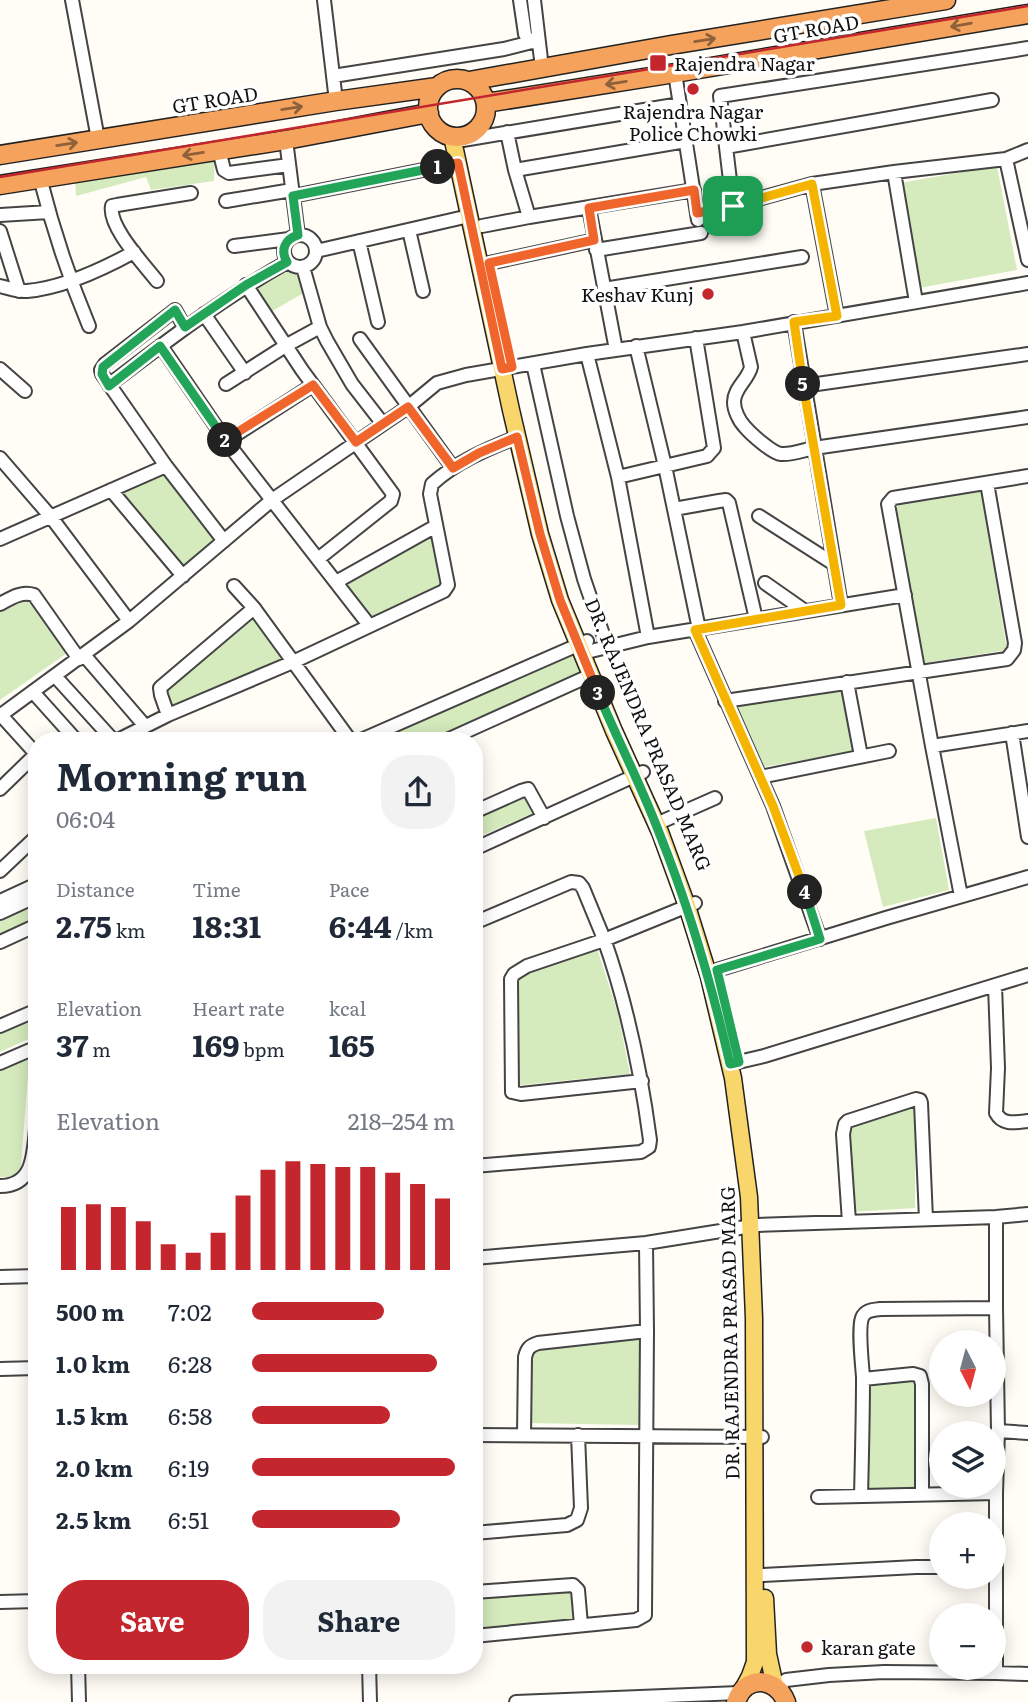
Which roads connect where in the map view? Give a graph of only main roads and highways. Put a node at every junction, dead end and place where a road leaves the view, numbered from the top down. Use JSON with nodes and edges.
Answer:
{"nodes":[{"id":1,"x":946,"y":0,"type":"edge"},
{"id":2,"x":1028,"y":13,"type":"edge"},
{"id":3,"x":469,"y":81,"type":"junction"},
{"id":4,"x":437,"y":87,"type":"junction"},
{"id":5,"x":486,"y":103,"type":"junction"},
{"id":6,"x":429,"y":113,"type":"junction"},
{"id":7,"x":459,"y":137,"type":"junction"},
{"id":8,"x":0,"y":155,"type":"edge"},
{"id":9,"x":0,"y":185,"type":"edge"},
{"id":10,"x":475,"y":221,"type":"junction"},
{"id":11,"x":507,"y":368,"type":"junction"},
{"id":12,"x":584,"y":646,"type":"junction"},
{"id":13,"x":638,"y":774,"type":"junction"},
{"id":14,"x":691,"y":904,"type":"junction"},
{"id":15,"x":734,"y":1063,"type":"junction"},
{"id":16,"x":758,"y":1436,"type":"junction"},
{"id":17,"x":783,"y":1695,"type":"edge"},
{"id":18,"x":737,"y":1697,"type":"edge"}],
"edges":[{"from":3,"to":1,"type":"highway","name":"GT ROAD","one_way":true},
{"from":2,"to":5,"type":"highway","name":"GT ROAD","one_way":true},
{"from":3,"to":4,"type":"highway"},
{"from":3,"to":5,"type":"highway"},
{"from":4,"to":6,"type":"highway"},
{"from":8,"to":4,"type":"highway","name":"GT ROAD","one_way":true},
{"from":5,"to":7,"type":"highway"},
{"from":6,"to":7,"type":"highway"},
{"from":6,"to":9,"type":"highway","one_way":true},
{"from":7,"to":10,"type":"main road","name":"DR. RAJENDRA PRASAD MARG"},
{"from":7,"to":10,"type":"main road","name":"DR. RAJENDRA PRASAD MARG"},
{"from":10,"to":11,"type":"main road","name":"DR. RAJENDRA PRASAD MARG"},
{"from":10,"to":11,"type":"main road","name":"DR. RAJENDRA PRASAD MARG"},
{"from":11,"to":12,"type":"main road","name":"DR. RAJENDRA PRASAD MARG"},
{"from":11,"to":12,"type":"main road","name":"DR. RAJENDRA PRASAD MARG"},
{"from":12,"to":13,"type":"main road","name":"DR. RAJENDRA PRASAD MARG"},
{"from":12,"to":13,"type":"main road","name":"DR. RAJENDRA PRASAD MARG"},
{"from":13,"to":14,"type":"main road","name":"DR. RAJENDRA PRASAD MARG"},
{"from":13,"to":14,"type":"main road","name":"DR. RAJENDRA PRASAD MARG"},
{"from":14,"to":15,"type":"main road","name":"DR. RAJENDRA PRASAD MARG"},
{"from":14,"to":15,"type":"main road","name":"DR. RAJENDRA PRASAD MARG"},
{"from":15,"to":16,"type":"main road","name":"DR. RAJENDRA PRASAD MARG"},
{"from":16,"to":17,"type":"main road","name":"DR. RAJENDRA PRASAD MARG"},
{"from":16,"to":18,"type":"main road","name":"DR. RAJENDRA PRASAD MARG"},
{"from":17,"to":18,"type":"highway"}]}
